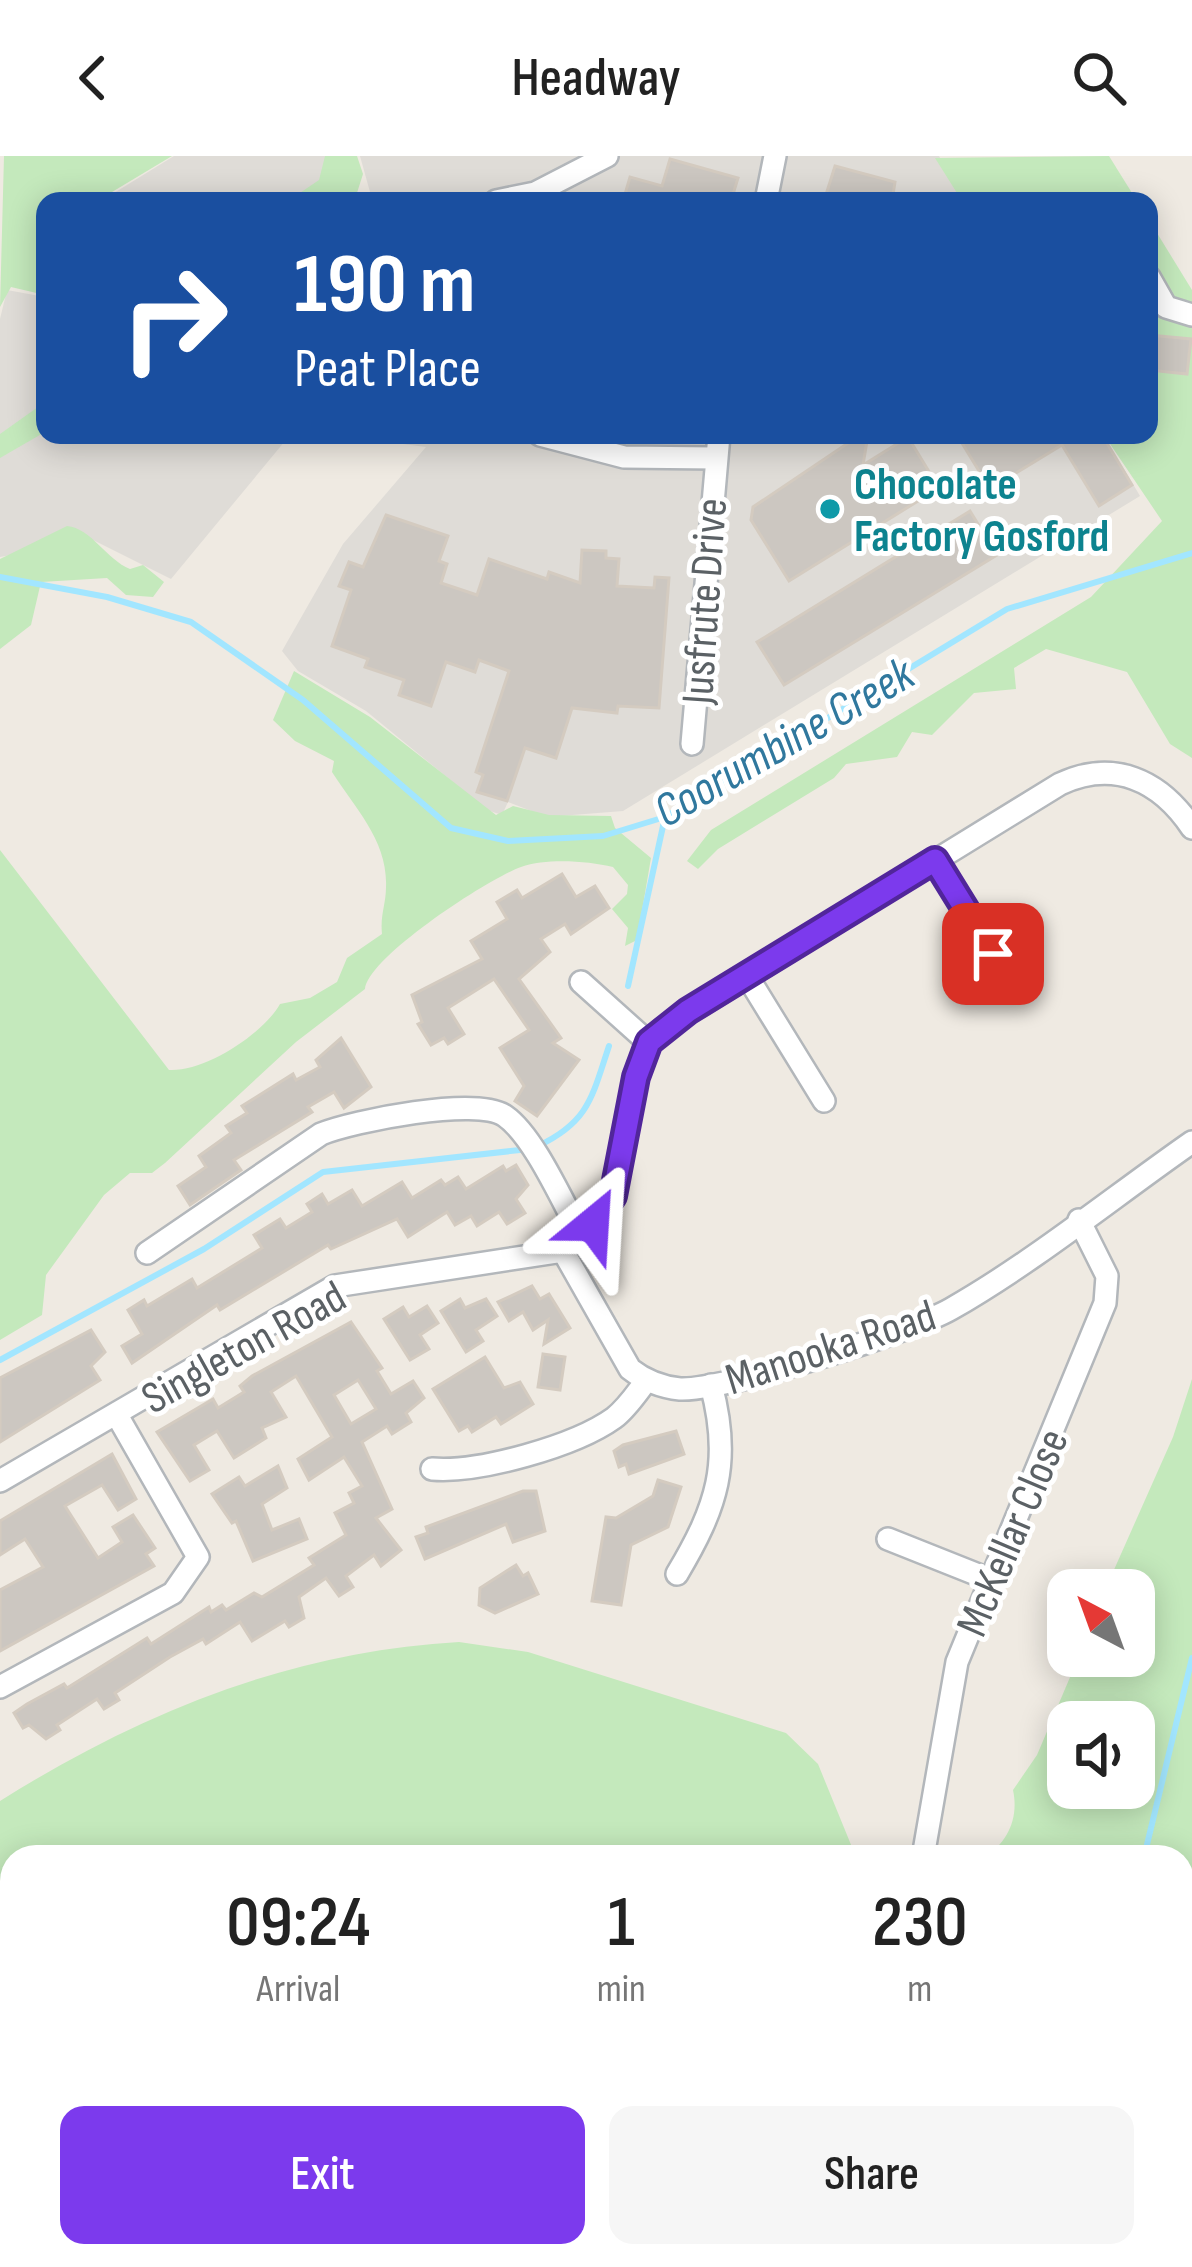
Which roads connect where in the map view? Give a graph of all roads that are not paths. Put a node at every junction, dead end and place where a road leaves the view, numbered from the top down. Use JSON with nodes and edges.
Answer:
{"nodes":[{"id":1,"x":607,"y":156,"type":"edge"},
{"id":2,"x":775,"y":156,"type":"edge"},
{"id":3,"x":539,"y":192,"type":"edge"},
{"id":4,"x":768,"y":192,"type":"edge"},
{"id":5,"x":1158,"y":286,"type":"edge"},
{"id":6,"x":1186,"y":312,"type":"edge"},
{"id":7,"x":573,"y":444,"type":"edge"},
{"id":8,"x":716,"y":446,"type":"edge"},
{"id":9,"x":692,"y":744,"type":"dead end"},
{"id":10,"x":1192,"y":828,"type":"edge"},
{"id":11,"x":935,"y":860,"type":"junction"},
{"id":12,"x":747,"y":976,"type":"junction"},
{"id":13,"x":581,"y":982,"type":"dead end"},
{"id":14,"x":1012,"y":985,"type":"dead end"},
{"id":15,"x":649,"y":1042,"type":"junction"},
{"id":16,"x":824,"y":1101,"type":"dead end"},
{"id":17,"x":1192,"y":1142,"type":"edge"},
{"id":18,"x":151,"y":1219,"type":"dead end"},
{"id":19,"x":1079,"y":1220,"type":"junction"},
{"id":20,"x":581,"y":1235,"type":"junction"},
{"id":21,"x":563,"y":1251,"type":"junction"},
{"id":22,"x":646,"y":1381,"type":"junction"},
{"id":23,"x":712,"y":1385,"type":"junction"},
{"id":24,"x":118,"y":1417,"type":"junction"},
{"id":25,"x":432,"y":1469,"type":"dead end"},
{"id":26,"x":0,"y":1481,"type":"edge"},
{"id":27,"x":888,"y":1539,"type":"dead end"},
{"id":28,"x":677,"y":1574,"type":"dead end"},
{"id":29,"x":991,"y":1580,"type":"junction"},
{"id":30,"x":0,"y":1687,"type":"edge"},
{"id":31,"x":925,"y":1845,"type":"edge"}],
"edges":[{"from":1,"to":3,"type":"street"},
{"from":2,"to":4,"type":"street"},
{"from":5,"to":6,"type":"street"},
{"from":7,"to":8,"type":"street","name":"Jusfrute Drive"},
{"from":8,"to":9,"type":"street","name":"Jusfrute Drive"},
{"from":10,"to":11,"type":"street"},
{"from":11,"to":12,"type":"street"},
{"from":11,"to":14,"type":"street"},
{"from":12,"to":15,"type":"street"},
{"from":12,"to":16,"type":"street"},
{"from":13,"to":15,"type":"street"},
{"from":15,"to":20,"type":"street"},
{"from":17,"to":19,"type":"street","name":"Manooka Road"},
{"from":18,"to":20,"type":"street"},
{"from":19,"to":23,"type":"street","name":"Manooka Road"},
{"from":19,"to":29,"type":"street","name":"McKellar Close"},
{"from":20,"to":21,"type":"street"},
{"from":21,"to":22,"type":"street"},
{"from":21,"to":24,"type":"street","name":"Singleton Road"},
{"from":22,"to":23,"type":"street","name":"Manooka Road"},
{"from":22,"to":25,"type":"street"},
{"from":23,"to":28,"type":"street"},
{"from":24,"to":26,"type":"street","name":"Singleton Road"},
{"from":24,"to":30,"type":"street"},
{"from":27,"to":29,"type":"street"},
{"from":29,"to":31,"type":"street","name":"McKellar Close"}]}
